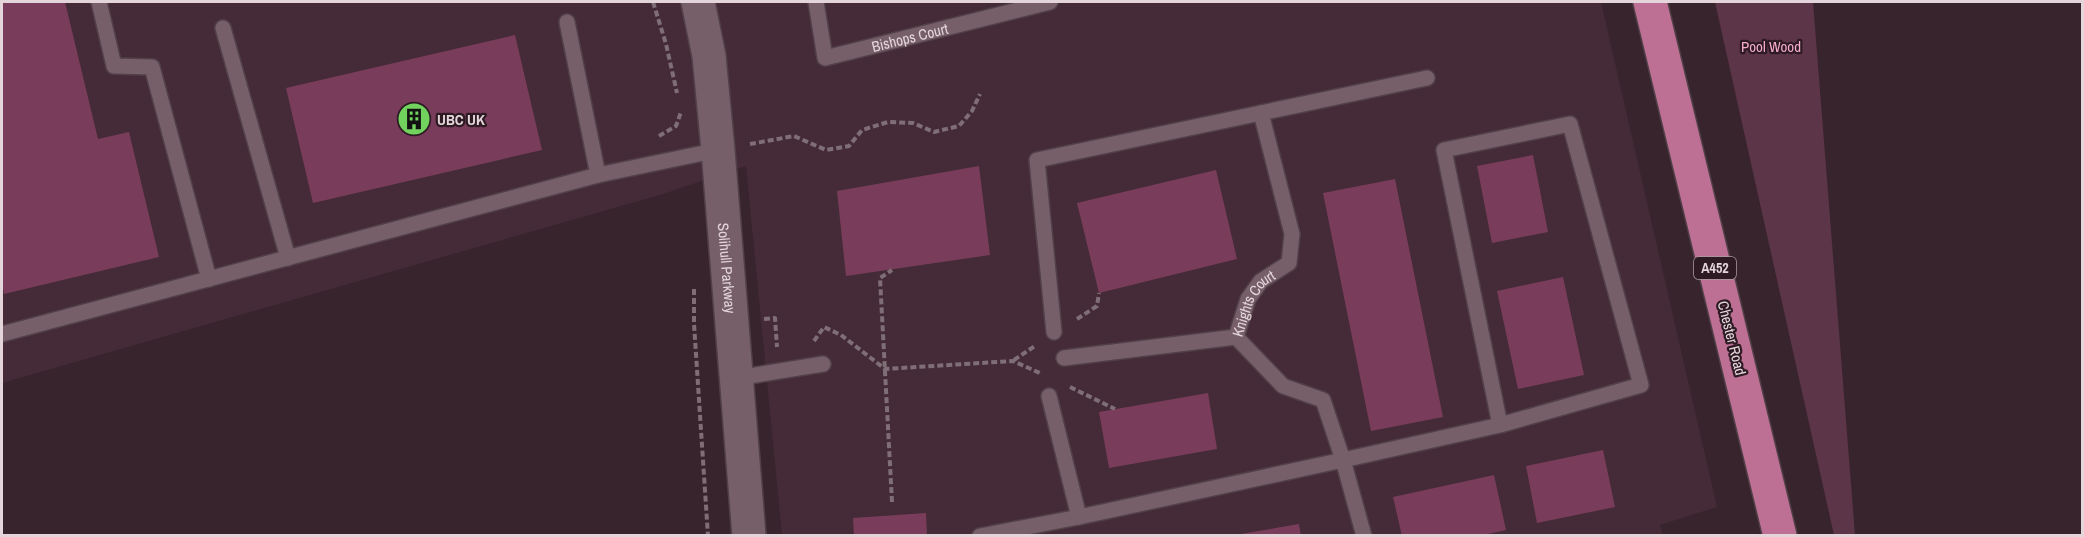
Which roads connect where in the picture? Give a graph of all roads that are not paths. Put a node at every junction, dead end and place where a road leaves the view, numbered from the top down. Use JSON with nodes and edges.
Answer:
{"nodes":[{"id":1,"x":99,"y":2,"type":"edge"},
{"id":2,"x":698,"y":2,"type":"edge"},
{"id":3,"x":816,"y":2,"type":"edge"},
{"id":4,"x":1050,"y":2,"type":"edge"},
{"id":5,"x":1650,"y":2,"type":"edge"},
{"id":6,"x":567,"y":22,"type":"dead end"},
{"id":7,"x":223,"y":28,"type":"dead end"},
{"id":8,"x":1427,"y":78,"type":"dead end"},
{"id":9,"x":1261,"y":113,"type":"junction"},
{"id":10,"x":718,"y":150,"type":"junction"},
{"id":11,"x":598,"y":175,"type":"junction"},
{"id":12,"x":288,"y":258,"type":"junction"},
{"id":13,"x":209,"y":279,"type":"junction"},
{"id":14,"x":1054,"y":332,"type":"dead end"},
{"id":15,"x":2,"y":334,"type":"edge"},
{"id":16,"x":1236,"y":337,"type":"junction"},
{"id":17,"x":1064,"y":358,"type":"dead end"},
{"id":18,"x":823,"y":364,"type":"dead end"},
{"id":19,"x":737,"y":378,"type":"junction"},
{"id":20,"x":1049,"y":396,"type":"dead end"},
{"id":21,"x":1500,"y":425,"type":"junction"},
{"id":22,"x":1343,"y":460,"type":"junction"},
{"id":23,"x":1079,"y":517,"type":"junction"},
{"id":24,"x":749,"y":536,"type":"edge"},
{"id":25,"x":980,"y":536,"type":"edge"},
{"id":26,"x":1364,"y":536,"type":"edge"},
{"id":27,"x":1780,"y":536,"type":"edge"}],
"edges":[{"from":1,"to":13,"type":"lane"},
{"from":2,"to":10,"type":"street","name":"Solihull Parkway"},
{"from":3,"to":4,"type":"lane","name":"Bishops Court"},
{"from":5,"to":27,"type":"highway","name":"Chester Road","number":"A452"},
{"from":6,"to":11,"type":"lane"},
{"from":7,"to":12,"type":"lane"},
{"from":8,"to":9,"type":"lane"},
{"from":9,"to":14,"type":"lane"},
{"from":9,"to":16,"type":"lane","name":"Knights Court"},
{"from":10,"to":11,"type":"lane"},
{"from":10,"to":19,"type":"street","name":"Solihull Parkway"},
{"from":11,"to":12,"type":"lane"},
{"from":12,"to":13,"type":"lane"},
{"from":13,"to":15,"type":"lane"},
{"from":16,"to":17,"type":"lane","name":"Knights Court"},
{"from":16,"to":22,"type":"lane"},
{"from":18,"to":19,"type":"lane"},
{"from":19,"to":24,"type":"street","name":"Solihull Parkway"},
{"from":20,"to":23,"type":"lane"},
{"from":21,"to":21,"type":"lane"},
{"from":21,"to":22,"type":"lane"},
{"from":22,"to":23,"type":"lane"},
{"from":22,"to":26,"type":"lane"},
{"from":23,"to":25,"type":"lane"}]}
